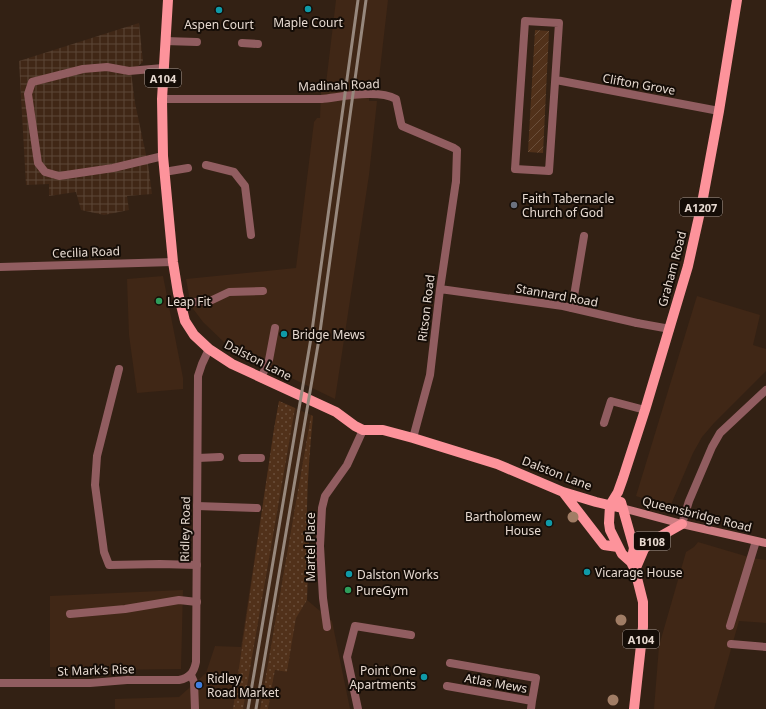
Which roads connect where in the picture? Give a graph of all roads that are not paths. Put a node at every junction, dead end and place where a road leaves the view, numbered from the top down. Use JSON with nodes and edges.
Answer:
{"nodes":[{"id":1,"x":168,"y":0,"type":"edge"},
{"id":2,"x":737,"y":0,"type":"edge"},
{"id":3,"x":165,"y":41,"type":"junction"},
{"id":4,"x":197,"y":42,"type":"dead end"},
{"id":5,"x":242,"y":43,"type":"dead end"},
{"id":6,"x":258,"y":44,"type":"dead end"},
{"id":7,"x":164,"y":68,"type":"junction"},
{"id":8,"x":556,"y":80,"type":"junction"},
{"id":9,"x":162,"y":99,"type":"junction"},
{"id":10,"x":719,"y":111,"type":"junction"},
{"id":11,"x":162,"y":156,"type":"junction"},
{"id":12,"x":206,"y":165,"type":"dead end"},
{"id":13,"x":188,"y":168,"type":"dead end"},
{"id":14,"x":164,"y":172,"type":"junction"},
{"id":15,"x":456,"y":181,"type":"joint"},
{"id":16,"x":251,"y":235,"type":"dead end"},
{"id":17,"x":584,"y":236,"type":"dead end"},
{"id":18,"x":173,"y":262,"type":"junction"},
{"id":19,"x":0,"y":267,"type":"edge"},
{"id":20,"x":440,"y":289,"type":"junction"},
{"id":21,"x":263,"y":291,"type":"dead end"},
{"id":22,"x":181,"y":303,"type":"junction"},
{"id":23,"x":572,"y":308,"type":"junction"},
{"id":24,"x":275,"y":328,"type":"dead end"},
{"id":25,"x":670,"y":329,"type":"junction"},
{"id":26,"x":209,"y":349,"type":"junction"},
{"id":27,"x":119,"y":369,"type":"dead end"},
{"id":28,"x":261,"y":378,"type":"junction"},
{"id":29,"x":766,"y":390,"type":"edge"},
{"id":30,"x":645,"y":410,"type":"junction"},
{"id":31,"x":604,"y":423,"type":"dead end"},
{"id":32,"x":363,"y":430,"type":"junction"},
{"id":33,"x":413,"y":438,"type":"junction"},
{"id":34,"x":220,"y":457,"type":"dead end"},
{"id":35,"x":198,"y":458,"type":"junction"},
{"id":36,"x":242,"y":458,"type":"dead end"},
{"id":37,"x":261,"y":458,"type":"dead end"},
{"id":38,"x":563,"y":492,"type":"junction"},
{"id":39,"x":618,"y":492,"type":"junction"},
{"id":40,"x":610,"y":505,"type":"junction"},
{"id":41,"x":198,"y":506,"type":"junction"},
{"id":42,"x":256,"y":508,"type":"dead end"},
{"id":43,"x":622,"y":508,"type":"junction"},
{"id":44,"x":682,"y":524,"type":"junction"},
{"id":45,"x":756,"y":541,"type":"junction"},
{"id":46,"x":766,"y":543,"type":"edge"},
{"id":47,"x":618,"y":547,"type":"junction"},
{"id":48,"x":197,"y":565,"type":"junction"},
{"id":49,"x":633,"y":566,"type":"junction"},
{"id":50,"x":197,"y":602,"type":"junction"},
{"id":51,"x":70,"y":614,"type":"dead end"},
{"id":52,"x":730,"y":626,"type":"dead end"},
{"id":53,"x":327,"y":627,"type":"dead end"},
{"id":54,"x":411,"y":635,"type":"dead end"},
{"id":55,"x":731,"y":644,"type":"dead end"},
{"id":56,"x":766,"y":647,"type":"edge"},
{"id":57,"x":450,"y":664,"type":"dead end"},
{"id":58,"x":191,"y":675,"type":"junction"},
{"id":59,"x":0,"y":683,"type":"edge"},
{"id":60,"x":447,"y":686,"type":"dead end"},
{"id":61,"x":532,"y":705,"type":"edge"},
{"id":62,"x":195,"y":709,"type":"edge"},
{"id":63,"x":358,"y":709,"type":"edge"},
{"id":64,"x":634,"y":709,"type":"edge"}],
"edges":[{"from":1,"to":3,"type":"main road","name":"Dalston Lane","number":"A104"},
{"from":2,"to":10,"type":"main road","name":"Graham Road","number":"A1207"},
{"from":3,"to":4,"type":"street"},
{"from":3,"to":7,"type":"main road","name":"Dalston Lane","number":"A104"},
{"from":5,"to":6,"type":"street"},
{"from":7,"to":9,"type":"main road","name":"Dalston Lane","number":"A104"},
{"from":7,"to":11,"type":"street"},
{"from":8,"to":8,"type":"street"},
{"from":8,"to":10,"type":"street","name":"Clifton Grove"},
{"from":9,"to":11,"type":"main road","name":"Dalston Lane","number":"A104"},
{"from":9,"to":15,"type":"street","name":"Madinah Road"},
{"from":10,"to":25,"type":"main road","name":"Graham Road","number":"A1207"},
{"from":11,"to":14,"type":"main road","name":"Dalston Lane","number":"A104"},
{"from":12,"to":16,"type":"street"},
{"from":13,"to":14,"type":"street"},
{"from":14,"to":18,"type":"main road","name":"Dalston Lane","number":"A104"},
{"from":15,"to":20,"type":"street","name":"Ritson Road"},
{"from":17,"to":23,"type":"street"},
{"from":18,"to":19,"type":"street","name":"Cecilia Road"},
{"from":18,"to":22,"type":"main road","name":"Dalston Lane","number":"A104"},
{"from":20,"to":23,"type":"street","name":"Stannard Road"},
{"from":20,"to":33,"type":"street","name":"Ritson Road"},
{"from":21,"to":22,"type":"street"},
{"from":22,"to":26,"type":"main road","name":"Dalston Lane","number":"A104"},
{"from":23,"to":25,"type":"street","name":"Stannard Road"},
{"from":24,"to":28,"type":"street"},
{"from":25,"to":30,"type":"main road","name":"Graham Road","number":"A1207"},
{"from":26,"to":28,"type":"main road","name":"Dalston Lane","number":"A104"},
{"from":26,"to":35,"type":"street","name":"Ridley Road"},
{"from":27,"to":48,"type":"street"},
{"from":28,"to":32,"type":"main road","name":"Dalston Lane","number":"A104"},
{"from":29,"to":44,"type":"street"},
{"from":30,"to":31,"type":"street"},
{"from":30,"to":39,"type":"main road","name":"Graham Road","number":"A1207"},
{"from":32,"to":33,"type":"main road","name":"Dalston Lane","number":"A104"},
{"from":32,"to":53,"type":"street","name":"Martel Place"},
{"from":33,"to":38,"type":"main road","name":"Dalston Lane","number":"A104"},
{"from":34,"to":35,"type":"street"},
{"from":35,"to":41,"type":"street","name":"Ridley Road"},
{"from":36,"to":37,"type":"street"},
{"from":38,"to":40,"type":"main road","name":"Dalston Lane","number":"A104"},
{"from":38,"to":47,"type":"main road","number":"A104"},
{"from":39,"to":40,"type":"main road","name":"Graham Road","number":"A1207"},
{"from":39,"to":43,"type":"main road"},
{"from":40,"to":43,"type":"main road","name":"Dalston Lane","number":"A104"},
{"from":40,"to":47,"type":"main road","number":"A104"},
{"from":41,"to":42,"type":"street"},
{"from":41,"to":48,"type":"street","name":"Ridley Road"},
{"from":43,"to":44,"type":"main road","name":"Queensbridge Road","number":"B108"},
{"from":43,"to":49,"type":"main road","number":"A104"},
{"from":44,"to":45,"type":"main road","name":"Queensbridge Road","number":"B108"},
{"from":44,"to":49,"type":"main road","number":"B108"},
{"from":45,"to":46,"type":"main road","name":"Queensbridge Road","number":"B108"},
{"from":45,"to":52,"type":"street"},
{"from":47,"to":49,"type":"main road","number":"A104"},
{"from":48,"to":50,"type":"street","name":"Ridley Road"},
{"from":49,"to":64,"type":"main road","number":"A104"},
{"from":50,"to":51,"type":"street"},
{"from":50,"to":58,"type":"street","name":"Ridley Road"},
{"from":54,"to":63,"type":"street"},
{"from":55,"to":56,"type":"street"},
{"from":57,"to":61,"type":"street"},
{"from":58,"to":59,"type":"street","name":"St Mark's Rise"},
{"from":58,"to":62,"type":"street","name":"Ridley Road"},
{"from":60,"to":61,"type":"street","name":"Atlas Mews"}]}
